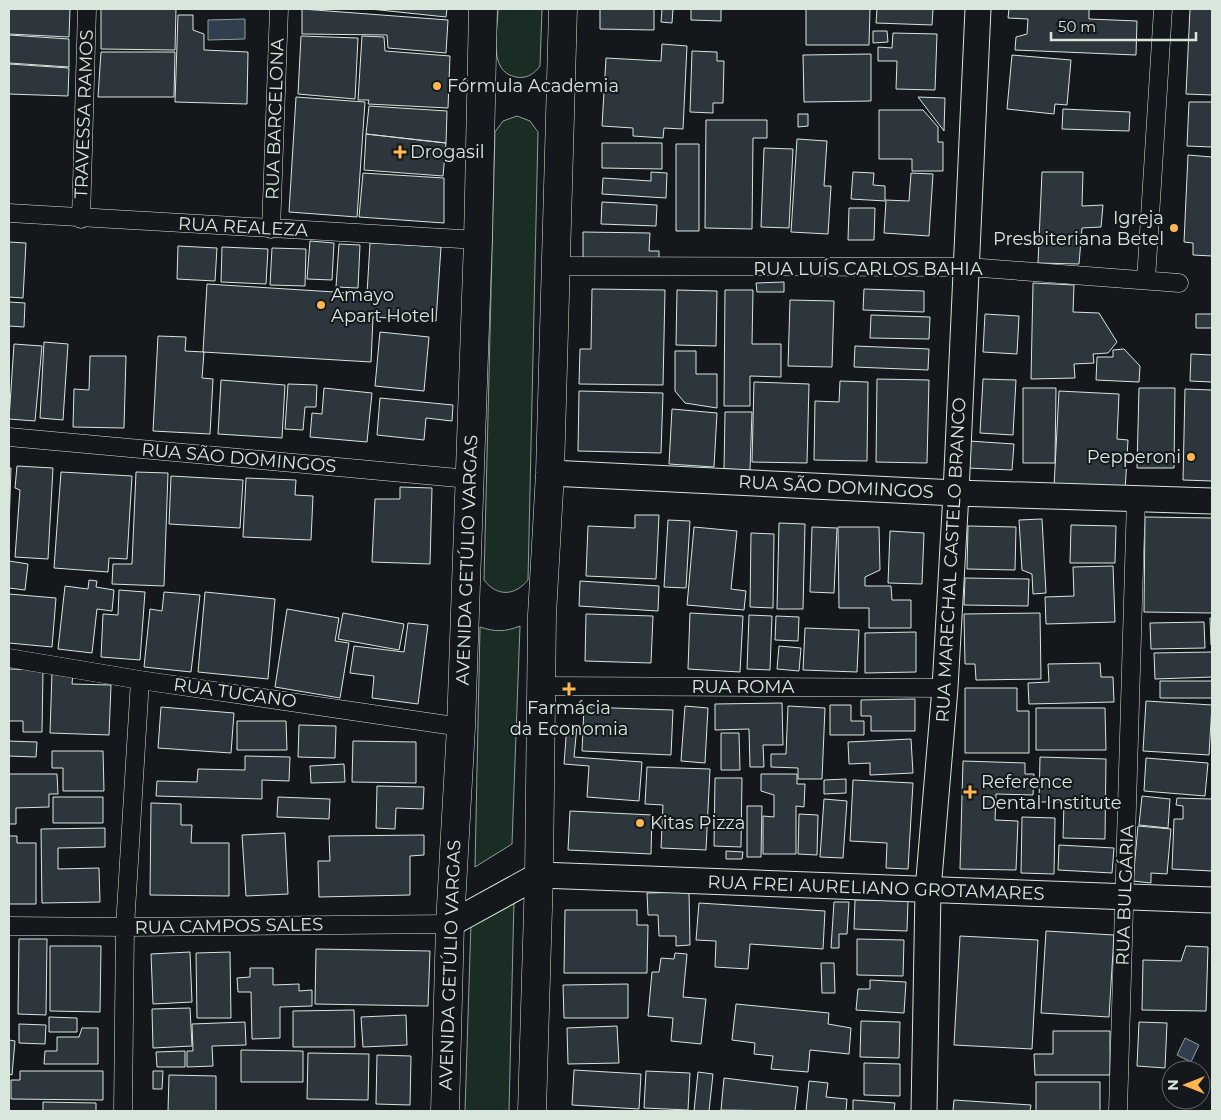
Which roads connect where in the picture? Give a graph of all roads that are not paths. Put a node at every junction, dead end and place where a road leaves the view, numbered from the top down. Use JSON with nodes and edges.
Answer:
{"nodes":[{"id":1,"x":87,"y":9,"type":"edge"},
{"id":2,"x":279,"y":9,"type":"edge"},
{"id":3,"x":484,"y":9,"type":"edge"},
{"id":4,"x":563,"y":9,"type":"edge"},
{"id":5,"x":978,"y":9,"type":"edge"},
{"id":6,"x":1163,"y":9,"type":"edge"},
{"id":7,"x":9,"y":213,"type":"edge"},
{"id":8,"x":81,"y":219,"type":"junction"},
{"id":9,"x":271,"y":229,"type":"junction"},
{"id":10,"x":478,"y":240,"type":"junction"},
{"id":11,"x":556,"y":266,"type":"junction"},
{"id":12,"x":968,"y":268,"type":"junction"},
{"id":13,"x":1146,"y":280,"type":"junction"},
{"id":14,"x":1179,"y":283,"type":"dead end"},
{"id":15,"x":9,"y":436,"type":"edge"},
{"id":16,"x":550,"y":473,"type":"junction"},
{"id":17,"x":470,"y":478,"type":"junction"},
{"id":18,"x":956,"y":493,"type":"junction"},
{"id":19,"x":1136,"y":499,"type":"junction"},
{"id":20,"x":1212,"y":501,"type":"edge"},
{"id":21,"x":9,"y":658,"type":"edge"},
{"id":22,"x":140,"y":680,"type":"junction"},
{"id":23,"x":541,"y":686,"type":"junction"},
{"id":24,"x":945,"y":688,"type":"junction"},
{"id":25,"x":461,"y":726,"type":"junction"},
{"id":26,"x":539,"y":876,"type":"junction"},
{"id":27,"x":928,"y":890,"type":"junction"},
{"id":28,"x":1125,"y":896,"type":"junction"},
{"id":29,"x":1212,"y":900,"type":"edge"},
{"id":30,"x":450,"y":924,"type":"junction"},
{"id":31,"x":9,"y":926,"type":"edge"},
{"id":32,"x":125,"y":927,"type":"junction"},
{"id":33,"x":123,"y":1111,"type":"edge"},
{"id":34,"x":445,"y":1111,"type":"edge"},
{"id":35,"x":532,"y":1111,"type":"edge"},
{"id":36,"x":924,"y":1111,"type":"edge"},
{"id":37,"x":1118,"y":1111,"type":"edge"}],
"edges":[{"from":1,"to":8,"type":"street","name":"TRAVESSA RAMOS"},
{"from":2,"to":9,"type":"street","name":"RUA BARCELONA"},
{"from":3,"to":10,"type":"main road","name":"AVENIDA GETÚLIO VARGAS"},
{"from":4,"to":11,"type":"main road"},
{"from":5,"to":12,"type":"street","name":"RUA MARECHAL CASTELO BRANCO"},
{"from":6,"to":13,"type":"street"},
{"from":7,"to":8,"type":"street","name":"RUA REALEZA"},
{"from":8,"to":9,"type":"street","name":"RUA REALEZA"},
{"from":9,"to":10,"type":"street","name":"RUA REALEZA"},
{"from":10,"to":17,"type":"main road","name":"AVENIDA GETÚLIO VARGAS"},
{"from":11,"to":12,"type":"street","name":"RUA LUÍS CARLOS BAHIA"},
{"from":11,"to":16,"type":"main road"},
{"from":12,"to":13,"type":"street","name":"RUA LUÍS CARLOS BAHIA"},
{"from":12,"to":18,"type":"street","name":"RUA MARECHAL CASTELO BRANCO"},
{"from":13,"to":14,"type":"street","name":"RUA LUÍS CARLOS BAHIA"},
{"from":15,"to":17,"type":"street","name":"RUA SÃO DOMINGOS"},
{"from":16,"to":18,"type":"street","name":"RUA SÃO DOMINGOS"},
{"from":16,"to":23,"type":"main road"},
{"from":17,"to":25,"type":"main road","name":"AVENIDA GETÚLIO VARGAS"},
{"from":18,"to":19,"type":"street","name":"RUA SÃO DOMINGOS"},
{"from":18,"to":24,"type":"street","name":"RUA MARECHAL CASTELO BRANCO"},
{"from":19,"to":20,"type":"street","name":"RUA SÃO DOMINGOS"},
{"from":19,"to":28,"type":"street","name":"RUA BULGÁRIA"},
{"from":21,"to":22,"type":"street","name":"RUA TUCANO"},
{"from":22,"to":25,"type":"street","name":"RUA TUCANO"},
{"from":22,"to":32,"type":"street"},
{"from":23,"to":24,"type":"street","name":"RUA ROMA"},
{"from":23,"to":26,"type":"main road"},
{"from":24,"to":27,"type":"street","name":"RUA MARECHAL CASTELO BRANCO"},
{"from":25,"to":30,"type":"main road","name":"AVENIDA GETÚLIO VARGAS"},
{"from":26,"to":27,"type":"street","name":"RUA FREI AURELIANO GROTAMARES"},
{"from":26,"to":30,"type":"street"},
{"from":26,"to":35,"type":"main road"},
{"from":27,"to":28,"type":"street","name":"RUA FREI AURELIANO GROTAMARES"},
{"from":27,"to":36,"type":"street","name":"RUA MARECHAL CASTELO BRANCO"},
{"from":28,"to":29,"type":"street","name":"RUA FREI AURELIANO GROTAMARES"},
{"from":28,"to":37,"type":"street","name":"RUA BULGÁRIA"},
{"from":30,"to":32,"type":"street","name":"RUA CAMPOS SALES"},
{"from":30,"to":34,"type":"main road","name":"AVENIDA GETÚLIO VARGAS"},
{"from":31,"to":32,"type":"street","name":"RUA CAMPOS SALES"},
{"from":32,"to":33,"type":"street"}]}
